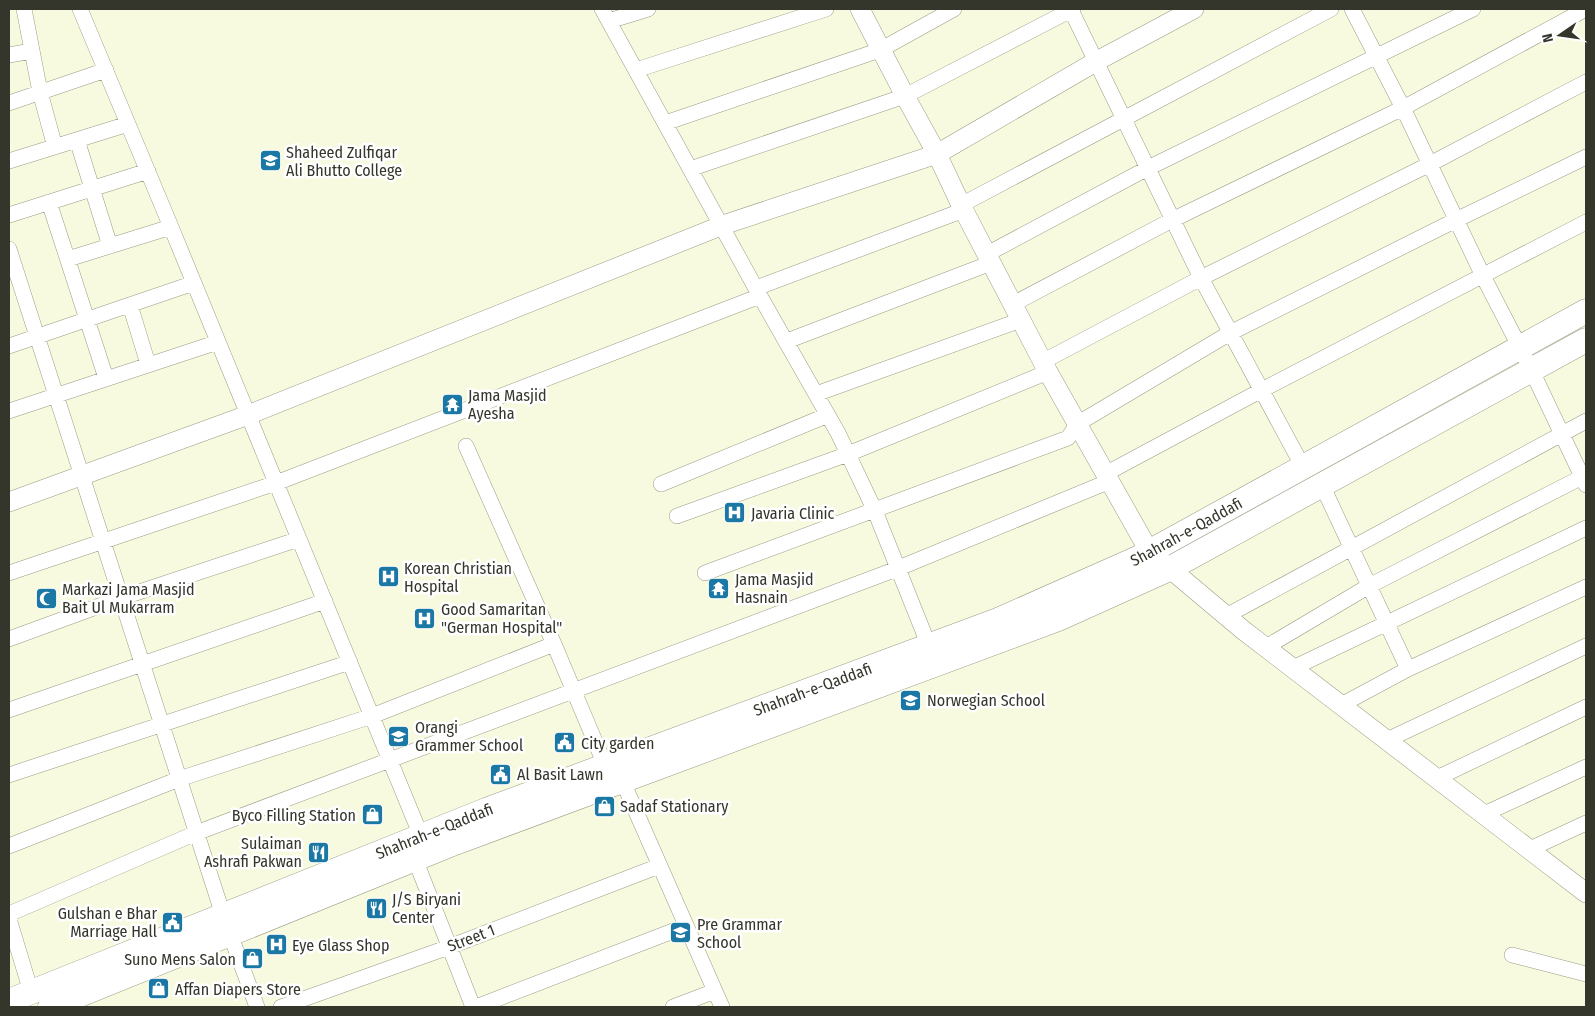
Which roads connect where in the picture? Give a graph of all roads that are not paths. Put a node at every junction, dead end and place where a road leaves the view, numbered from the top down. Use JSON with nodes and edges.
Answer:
{"nodes":[{"id":1,"x":24,"y":9,"type":"edge"},
{"id":2,"x":80,"y":9,"type":"edge"},
{"id":3,"x":648,"y":9,"type":"edge"},
{"id":4,"x":826,"y":9,"type":"edge"},
{"id":5,"x":860,"y":9,"type":"edge"},
{"id":6,"x":954,"y":9,"type":"edge"},
{"id":7,"x":1072,"y":9,"type":"edge"},
{"id":8,"x":1194,"y":9,"type":"edge"},
{"id":9,"x":1330,"y":9,"type":"edge"},
{"id":10,"x":1472,"y":9,"type":"edge"},
{"id":11,"x":1586,"y":9,"type":"edge"},
{"id":12,"x":1355,"y":10,"type":"edge"},
{"id":13,"x":605,"y":15,"type":"edge"},
{"id":14,"x":880,"y":50,"type":"junction"},
{"id":15,"x":32,"y":51,"type":"junction"},
{"id":16,"x":9,"y":55,"type":"edge"},
{"id":17,"x":1376,"y":56,"type":"junction"},
{"id":18,"x":1097,"y":61,"type":"junction"},
{"id":19,"x":106,"y":70,"type":"junction"},
{"id":20,"x":636,"y":70,"type":"junction"},
{"id":21,"x":1586,"y":82,"type":"edge"},
{"id":22,"x":40,"y":92,"type":"junction"},
{"id":23,"x":905,"y":96,"type":"junction"},
{"id":24,"x":9,"y":103,"type":"edge"},
{"id":25,"x":1403,"y":108,"type":"junction"},
{"id":26,"x":1123,"y":119,"type":"junction"},
{"id":27,"x":664,"y":123,"type":"junction"},
{"id":28,"x":128,"y":124,"type":"junction"},
{"id":29,"x":76,"y":140,"type":"junction"},
{"id":30,"x":55,"y":147,"type":"junction"},
{"id":31,"x":937,"y":154,"type":"junction"},
{"id":32,"x":1586,"y":157,"type":"edge"},
{"id":33,"x":9,"y":161,"type":"edge"},
{"id":34,"x":1430,"y":164,"type":"junction"},
{"id":35,"x":1148,"y":168,"type":"junction"},
{"id":36,"x":690,"y":169,"type":"junction"},
{"id":37,"x":148,"y":171,"type":"junction"},
{"id":38,"x":92,"y":189,"type":"junction"},
{"id":39,"x":49,"y":202,"type":"junction"},
{"id":40,"x":963,"y":207,"type":"junction"},
{"id":41,"x":9,"y":215,"type":"edge"},
{"id":42,"x":1172,"y":220,"type":"junction"},
{"id":43,"x":1456,"y":220,"type":"junction"},
{"id":44,"x":1586,"y":222,"type":"edge"},
{"id":45,"x":723,"y":226,"type":"junction"},
{"id":46,"x":171,"y":227,"type":"junction"},
{"id":47,"x":110,"y":246,"type":"junction"},
{"id":48,"x":9,"y":249,"type":"edge"},
{"id":49,"x":68,"y":259,"type":"junction"},
{"id":50,"x":989,"y":259,"type":"junction"},
{"id":51,"x":1483,"y":276,"type":"junction"},
{"id":52,"x":1201,"y":278,"type":"junction"},
{"id":53,"x":194,"y":283,"type":"junction"},
{"id":54,"x":15,"y":291,"type":"edge"},
{"id":55,"x":758,"y":292,"type":"junction"},
{"id":56,"x":1012,"y":304,"type":"junction"},
{"id":57,"x":130,"y":305,"type":"junction"},
{"id":58,"x":1586,"y":311,"type":"edge"},
{"id":59,"x":87,"y":320,"type":"junction"},
{"id":60,"x":1021,"y":320,"type":"junction"},
{"id":61,"x":1230,"y":333,"type":"junction"},
{"id":62,"x":36,"y":337,"type":"junction"},
{"id":63,"x":1586,"y":340,"type":"edge"},
{"id":64,"x":787,"y":341,"type":"junction"},
{"id":65,"x":218,"y":342,"type":"junction"},
{"id":66,"x":9,"y":346,"type":"edge"},
{"id":67,"x":1519,"y":348,"type":"junction"},
{"id":68,"x":148,"y":364,"type":"junction"},
{"id":69,"x":1045,"y":367,"type":"junction"},
{"id":70,"x":1531,"y":369,"type":"junction"},
{"id":71,"x":106,"y":378,"type":"junction"},
{"id":72,"x":1260,"y":390,"type":"junction"},
{"id":73,"x":816,"y":394,"type":"junction"},
{"id":74,"x":55,"y":395,"type":"junction"},
{"id":75,"x":9,"y":411,"type":"edge"},
{"id":76,"x":248,"y":415,"type":"junction"},
{"id":77,"x":828,"y":415,"type":"junction"},
{"id":78,"x":1586,"y":421,"type":"edge"},
{"id":79,"x":1077,"y":424,"type":"junction"},
{"id":80,"x":1562,"y":433,"type":"junction"},
{"id":81,"x":466,"y":446,"type":"dead end"},
{"id":82,"x":848,"y":454,"type":"junction"},
{"id":83,"x":1303,"y":467,"type":"junction"},
{"id":84,"x":82,"y":476,"type":"junction"},
{"id":85,"x":1107,"y":477,"type":"junction"},
{"id":86,"x":1585,"y":479,"type":"edge"},
{"id":87,"x":276,"y":483,"type":"junction"},
{"id":88,"x":660,"y":484,"type":"dead end"},
{"id":89,"x":1322,"y":485,"type":"junction"},
{"id":90,"x":9,"y":502,"type":"edge"},
{"id":91,"x":875,"y":511,"type":"junction"},
{"id":92,"x":677,"y":516,"type":"dead end"},
{"id":93,"x":1586,"y":528,"type":"edge"},
{"id":94,"x":299,"y":539,"type":"junction"},
{"id":95,"x":103,"y":542,"type":"junction"},
{"id":96,"x":1351,"y":548,"type":"junction"},
{"id":97,"x":1149,"y":551,"type":"junction"},
{"id":98,"x":899,"y":568,"type":"junction"},
{"id":99,"x":1169,"y":569,"type":"junction"},
{"id":100,"x":9,"y":573,"type":"edge"},
{"id":101,"x":705,"y":573,"type":"dead end"},
{"id":102,"x":1369,"y":586,"type":"junction"},
{"id":103,"x":1586,"y":586,"type":"edge"},
{"id":104,"x":121,"y":598,"type":"junction"},
{"id":105,"x":325,"y":601,"type":"junction"},
{"id":106,"x":1226,"y":616,"type":"junction"},
{"id":107,"x":1386,"y":622,"type":"junction"},
{"id":108,"x":9,"y":639,"type":"edge"},
{"id":109,"x":554,"y":644,"type":"junction"},
{"id":110,"x":928,"y":646,"type":"junction"},
{"id":111,"x":1586,"y":646,"type":"edge"},
{"id":112,"x":1266,"y":647,"type":"junction"},
{"id":113,"x":350,"y":662,"type":"junction"},
{"id":114,"x":142,"y":663,"type":"junction"},
{"id":115,"x":1293,"y":668,"type":"junction"},
{"id":116,"x":1408,"y":669,"type":"junction"},
{"id":117,"x":574,"y":691,"type":"junction"},
{"id":118,"x":1341,"y":705,"type":"junction"},
{"id":119,"x":1586,"y":707,"type":"edge"},
{"id":120,"x":9,"y":710,"type":"edge"},
{"id":121,"x":372,"y":716,"type":"junction"},
{"id":122,"x":161,"y":724,"type":"junction"},
{"id":123,"x":1387,"y":740,"type":"junction"},
{"id":124,"x":390,"y":760,"type":"junction"},
{"id":125,"x":1586,"y":767,"type":"edge"},
{"id":126,"x":614,"y":769,"type":"junction"},
{"id":127,"x":9,"y":775,"type":"edge"},
{"id":128,"x":1437,"y":778,"type":"junction"},
{"id":129,"x":179,"y":779,"type":"junction"},
{"id":130,"x":1484,"y":814,"type":"junction"},
{"id":131,"x":1586,"y":823,"type":"edge"},
{"id":132,"x":196,"y":833,"type":"junction"},
{"id":133,"x":421,"y":836,"type":"junction"},
{"id":134,"x":9,"y":846,"type":"edge"},
{"id":135,"x":1530,"y":849,"type":"junction"},
{"id":136,"x":415,"y":859,"type":"junction"},
{"id":137,"x":660,"y":866,"type":"junction"},
{"id":138,"x":1585,"y":890,"type":"edge"},
{"id":139,"x":9,"y":914,"type":"edge"},
{"id":140,"x":9,"y":919,"type":"edge"},
{"id":141,"x":227,"y":925,"type":"junction"},
{"id":142,"x":686,"y":926,"type":"junction"},
{"id":143,"x":449,"y":946,"type":"junction"},
{"id":144,"x":1512,"y":955,"type":"dead end"},
{"id":145,"x":1586,"y":974,"type":"edge"},
{"id":146,"x":715,"y":991,"type":"junction"},
{"id":147,"x":31,"y":992,"type":"junction"},
{"id":148,"x":9,"y":1001,"type":"edge"},
{"id":149,"x":50,"y":1007,"type":"edge"},
{"id":150,"x":257,"y":1007,"type":"edge"},
{"id":151,"x":281,"y":1007,"type":"edge"},
{"id":152,"x":474,"y":1007,"type":"edge"},
{"id":153,"x":673,"y":1007,"type":"edge"},
{"id":154,"x":722,"y":1007,"type":"edge"}],
"edges":[{"from":1,"to":15,"type":"street"},
{"from":2,"to":19,"type":"street"},
{"from":3,"to":13,"type":"street"},
{"from":4,"to":20,"type":"street"},
{"from":5,"to":14,"type":"street"},
{"from":6,"to":14,"type":"street"},
{"from":7,"to":18,"type":"street"},
{"from":7,"to":23,"type":"street"},
{"from":8,"to":18,"type":"street"},
{"from":9,"to":26,"type":"street"},
{"from":10,"to":17,"type":"street"},
{"from":11,"to":25,"type":"street"},
{"from":12,"to":17,"type":"street"},
{"from":13,"to":20,"type":"street"},
{"from":14,"to":23,"type":"street"},
{"from":14,"to":27,"type":"street"},
{"from":15,"to":16,"type":"street"},
{"from":15,"to":22,"type":"street"},
{"from":17,"to":25,"type":"street"},
{"from":17,"to":35,"type":"street"},
{"from":18,"to":26,"type":"street"},
{"from":18,"to":31,"type":"street"},
{"from":19,"to":22,"type":"street"},
{"from":19,"to":28,"type":"street"},
{"from":20,"to":27,"type":"street"},
{"from":21,"to":34,"type":"street"},
{"from":22,"to":24,"type":"street"},
{"from":22,"to":30,"type":"street"},
{"from":23,"to":31,"type":"street"},
{"from":23,"to":36,"type":"street"},
{"from":25,"to":34,"type":"street"},
{"from":25,"to":42,"type":"street"},
{"from":26,"to":35,"type":"street"},
{"from":26,"to":40,"type":"street"},
{"from":27,"to":36,"type":"street"},
{"from":28,"to":29,"type":"street"},
{"from":28,"to":37,"type":"street"},
{"from":29,"to":30,"type":"street"},
{"from":29,"to":38,"type":"street"},
{"from":30,"to":33,"type":"street"},
{"from":31,"to":40,"type":"street"},
{"from":31,"to":45,"type":"street"},
{"from":32,"to":43,"type":"street"},
{"from":34,"to":43,"type":"street"},
{"from":34,"to":52,"type":"street"},
{"from":35,"to":42,"type":"street"},
{"from":35,"to":50,"type":"street"},
{"from":36,"to":45,"type":"street"},
{"from":37,"to":38,"type":"street"},
{"from":37,"to":46,"type":"street"},
{"from":38,"to":39,"type":"street"},
{"from":38,"to":47,"type":"street"},
{"from":39,"to":41,"type":"street"},
{"from":39,"to":49,"type":"street"},
{"from":40,"to":50,"type":"street"},
{"from":40,"to":55,"type":"street"},
{"from":42,"to":52,"type":"street"},
{"from":42,"to":56,"type":"street"},
{"from":43,"to":51,"type":"street"},
{"from":43,"to":61,"type":"street"},
{"from":44,"to":51,"type":"street"},
{"from":45,"to":55,"type":"street"},
{"from":45,"to":76,"type":"street"},
{"from":46,"to":47,"type":"street"},
{"from":46,"to":53,"type":"street"},
{"from":47,"to":49,"type":"street"},
{"from":48,"to":54,"type":"street"},
{"from":49,"to":59,"type":"street"},
{"from":50,"to":56,"type":"street"},
{"from":50,"to":64,"type":"street"},
{"from":51,"to":67,"type":"street"},
{"from":51,"to":72,"type":"street"},
{"from":52,"to":61,"type":"street"},
{"from":52,"to":69,"type":"street"},
{"from":53,"to":57,"type":"street"},
{"from":53,"to":65,"type":"street"},
{"from":54,"to":62,"type":"street"},
{"from":55,"to":64,"type":"street"},
{"from":55,"to":87,"type":"street"},
{"from":56,"to":60,"type":"street"},
{"from":57,"to":59,"type":"street"},
{"from":57,"to":68,"type":"street"},
{"from":58,"to":67,"type":"main road","name":"Shahrah-e-Qaddafi"},
{"from":59,"to":62,"type":"street"},
{"from":59,"to":71,"type":"street"},
{"from":60,"to":69,"type":"street"},
{"from":60,"to":73,"type":"street"},
{"from":61,"to":72,"type":"street"},
{"from":61,"to":79,"type":"street"},
{"from":62,"to":66,"type":"street"},
{"from":62,"to":74,"type":"street"},
{"from":63,"to":70,"type":"main road","name":"Shahrah-e-Qaddafi"},
{"from":64,"to":73,"type":"street"},
{"from":65,"to":68,"type":"street"},
{"from":65,"to":76,"type":"street"},
{"from":67,"to":70,"type":"street"},
{"from":67,"to":83,"type":"main road","name":"Shahrah-e-Qaddafi"},
{"from":68,"to":71,"type":"street"},
{"from":69,"to":79,"type":"street"},
{"from":69,"to":82,"type":"street"},
{"from":70,"to":80,"type":"street"},
{"from":70,"to":89,"type":"main road","name":"Shahrah-e-Qaddafi"},
{"from":71,"to":74,"type":"street"},
{"from":72,"to":83,"type":"street"},
{"from":72,"to":85,"type":"street"},
{"from":73,"to":77,"type":"street"},
{"from":74,"to":75,"type":"street"},
{"from":74,"to":84,"type":"street"},
{"from":76,"to":84,"type":"street"},
{"from":76,"to":87,"type":"street"},
{"from":77,"to":82,"type":"street"},
{"from":77,"to":88,"type":"street"},
{"from":78,"to":80,"type":"street"},
{"from":79,"to":85,"type":"street"},
{"from":79,"to":91,"type":"street"},
{"from":80,"to":86,"type":"street"},
{"from":80,"to":96,"type":"street"},
{"from":81,"to":109,"type":"street"},
{"from":82,"to":91,"type":"street"},
{"from":82,"to":92,"type":"street"},
{"from":83,"to":97,"type":"main road","name":"Shahrah-e-Qaddafi"},
{"from":84,"to":90,"type":"street"},
{"from":84,"to":95,"type":"street"},
{"from":85,"to":97,"type":"street"},
{"from":85,"to":98,"type":"street"},
{"from":86,"to":102,"type":"street"},
{"from":87,"to":94,"type":"street"},
{"from":87,"to":95,"type":"street"},
{"from":89,"to":96,"type":"street"},
{"from":89,"to":99,"type":"main road","name":"Shahrah-e-Qaddafi"},
{"from":91,"to":98,"type":"street"},
{"from":91,"to":101,"type":"street"},
{"from":93,"to":107,"type":"street"},
{"from":94,"to":104,"type":"street"},
{"from":94,"to":105,"type":"street"},
{"from":95,"to":100,"type":"street"},
{"from":95,"to":104,"type":"street"},
{"from":96,"to":102,"type":"street"},
{"from":96,"to":106,"type":"street"},
{"from":97,"to":99,"type":"street"},
{"from":97,"to":110,"type":"main road","name":"Shahrah-e-Qaddafi"},
{"from":98,"to":110,"type":"street"},
{"from":98,"to":117,"type":"street"},
{"from":99,"to":106,"type":"street"},
{"from":99,"to":126,"type":"main road","name":"Shahrah-e-Qaddafi"},
{"from":102,"to":107,"type":"street"},
{"from":102,"to":112,"type":"street"},
{"from":103,"to":116,"type":"street"},
{"from":104,"to":108,"type":"street"},
{"from":104,"to":114,"type":"street"},
{"from":105,"to":113,"type":"street"},
{"from":105,"to":114,"type":"street"},
{"from":106,"to":112,"type":"street"},
{"from":107,"to":115,"type":"street"},
{"from":107,"to":116,"type":"street"},
{"from":109,"to":117,"type":"street"},
{"from":109,"to":121,"type":"street"},
{"from":110,"to":126,"type":"main road","name":"Shahrah-e-Qaddafi"},
{"from":111,"to":123,"type":"street"},
{"from":112,"to":115,"type":"street"},
{"from":113,"to":121,"type":"street"},
{"from":113,"to":122,"type":"street"},
{"from":114,"to":120,"type":"street"},
{"from":114,"to":122,"type":"street"},
{"from":115,"to":118,"type":"street"},
{"from":116,"to":118,"type":"street"},
{"from":117,"to":124,"type":"street"},
{"from":117,"to":126,"type":"street"},
{"from":118,"to":123,"type":"street"},
{"from":119,"to":128,"type":"street"},
{"from":121,"to":124,"type":"street"},
{"from":121,"to":129,"type":"street"},
{"from":122,"to":127,"type":"street"},
{"from":122,"to":129,"type":"street"},
{"from":123,"to":128,"type":"street"},
{"from":124,"to":132,"type":"street"},
{"from":124,"to":133,"type":"street"},
{"from":125,"to":130,"type":"street"},
{"from":126,"to":133,"type":"main road","name":"Shahrah-e-Qaddafi"},
{"from":126,"to":136,"type":"main road","name":"Shahrah-e-Qaddafi"},
{"from":126,"to":137,"type":"street"},
{"from":128,"to":130,"type":"street"},
{"from":129,"to":132,"type":"street"},
{"from":129,"to":134,"type":"street"},
{"from":130,"to":135,"type":"street"},
{"from":131,"to":135,"type":"street"},
{"from":132,"to":139,"type":"street"},
{"from":132,"to":141,"type":"street"},
{"from":133,"to":141,"type":"main road","name":"Shahrah-e-Qaddafi"},
{"from":135,"to":138,"type":"street"},
{"from":136,"to":141,"type":"main road","name":"Shahrah-e-Qaddafi"},
{"from":136,"to":143,"type":"street"},
{"from":137,"to":142,"type":"street"},
{"from":137,"to":143,"type":"street","name":"Street 1"},
{"from":140,"to":147,"type":"street"},
{"from":141,"to":147,"type":"main road","name":"Shahrah-e-Qaddafi"},
{"from":141,"to":149,"type":"main road","name":"Shahrah-e-Qaddafi"},
{"from":141,"to":150,"type":"street"},
{"from":142,"to":146,"type":"street"},
{"from":142,"to":152,"type":"street"},
{"from":143,"to":151,"type":"street","name":"Street 1"},
{"from":143,"to":152,"type":"street"},
{"from":144,"to":145,"type":"street"},
{"from":146,"to":153,"type":"street"},
{"from":146,"to":154,"type":"street"},
{"from":147,"to":148,"type":"main road","name":"Shahrah-e-Qaddafi"}]}
